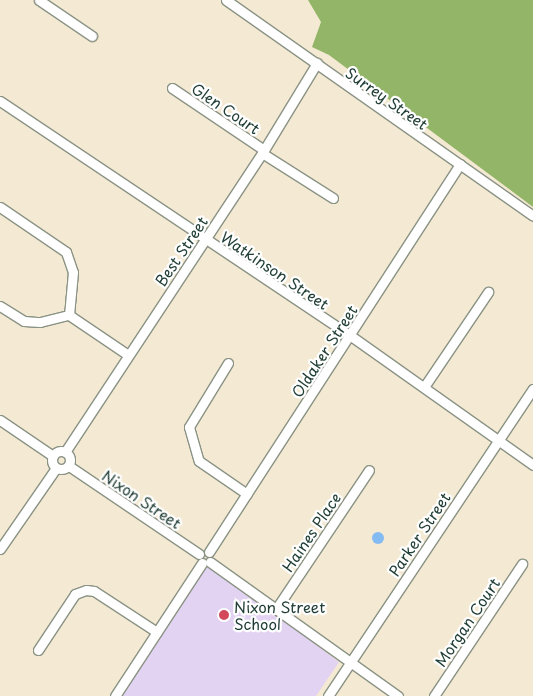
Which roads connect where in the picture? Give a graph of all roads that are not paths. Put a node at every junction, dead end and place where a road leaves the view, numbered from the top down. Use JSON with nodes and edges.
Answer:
{"nodes":[{"id":1,"x":39,"y":0,"type":"edge"},
{"id":2,"x":226,"y":0,"type":"edge"},
{"id":3,"x":92,"y":36,"type":"dead end"},
{"id":4,"x":317,"y":63,"type":"junction"},
{"id":5,"x":172,"y":88,"type":"dead end"},
{"id":6,"x":0,"y":102,"type":"edge"},
{"id":7,"x":263,"y":152,"type":"junction"},
{"id":8,"x":460,"y":164,"type":"junction"},
{"id":9,"x":334,"y":198,"type":"dead end"},
{"id":10,"x":0,"y":207,"type":"edge"},
{"id":11,"x":533,"y":216,"type":"edge"},
{"id":12,"x":205,"y":240,"type":"junction"},
{"id":13,"x":488,"y":292,"type":"dead end"},
{"id":14,"x":0,"y":306,"type":"edge"},
{"id":15,"x":69,"y":315,"type":"junction"},
{"id":16,"x":351,"y":336,"type":"junction"},
{"id":17,"x":128,"y":355,"type":"junction"},
{"id":18,"x":228,"y":363,"type":"dead end"},
{"id":19,"x":424,"y":387,"type":"junction"},
{"id":20,"x":533,"y":388,"type":"edge"},
{"id":21,"x":0,"y":420,"type":"edge"},
{"id":22,"x":498,"y":441,"type":"junction"},
{"id":23,"x":65,"y":452,"type":"junction"},
{"id":24,"x":53,"y":456,"type":"junction"},
{"id":25,"x":533,"y":465,"type":"edge"},
{"id":26,"x":69,"y":466,"type":"junction"},
{"id":27,"x":56,"y":468,"type":"junction"},
{"id":28,"x":369,"y":470,"type":"dead end"},
{"id":29,"x":247,"y":494,"type":"junction"},
{"id":30,"x":0,"y":549,"type":"edge"},
{"id":31,"x":205,"y":558,"type":"junction"},
{"id":32,"x":522,"y":564,"type":"dead end"},
{"id":33,"x":276,"y":609,"type":"junction"},
{"id":34,"x":157,"y":632,"type":"junction"},
{"id":35,"x":38,"y":650,"type":"dead end"},
{"id":36,"x":350,"y":662,"type":"junction"},
{"id":37,"x":115,"y":696,"type":"edge"},
{"id":38,"x":328,"y":696,"type":"edge"},
{"id":39,"x":398,"y":696,"type":"edge"},
{"id":40,"x":434,"y":696,"type":"edge"}],
"edges":[{"from":1,"to":3,"type":"street"},
{"from":2,"to":4,"type":"street","name":"Surrey Street"},
{"from":4,"to":7,"type":"street","name":"Best Street"},
{"from":4,"to":8,"type":"street","name":"Surrey Street"},
{"from":5,"to":7,"type":"street","name":"Glen Court"},
{"from":6,"to":12,"type":"street","name":"Watkinson Street"},
{"from":7,"to":9,"type":"street","name":"Glen Court"},
{"from":7,"to":12,"type":"street","name":"Best Street"},
{"from":8,"to":11,"type":"street","name":"Surrey Street"},
{"from":8,"to":16,"type":"street","name":"Oldaker Street"},
{"from":10,"to":15,"type":"street"},
{"from":12,"to":16,"type":"street","name":"Watkinson Street"},
{"from":12,"to":17,"type":"street","name":"Best Street"},
{"from":13,"to":19,"type":"street"},
{"from":14,"to":15,"type":"street"},
{"from":15,"to":17,"type":"street"},
{"from":16,"to":19,"type":"street","name":"Watkinson Street"},
{"from":16,"to":29,"type":"street","name":"Oldaker Street"},
{"from":17,"to":23,"type":"street","name":"Best Street"},
{"from":18,"to":29,"type":"street"},
{"from":19,"to":22,"type":"street","name":"Watkinson Street"},
{"from":20,"to":22,"type":"street","name":"Parker Street"},
{"from":21,"to":24,"type":"street"},
{"from":22,"to":25,"type":"street","name":"Watkinson Street"},
{"from":22,"to":36,"type":"street","name":"Parker Street"},
{"from":23,"to":24,"type":"street"},
{"from":23,"to":26,"type":"street"},
{"from":24,"to":27,"type":"street"},
{"from":26,"to":27,"type":"street"},
{"from":26,"to":31,"type":"street","name":"Nixon Street"},
{"from":27,"to":30,"type":"street"},
{"from":28,"to":33,"type":"street","name":"Haines Place"},
{"from":29,"to":31,"type":"street","name":"Oldaker Street"},
{"from":31,"to":33,"type":"street","name":"Nixon Street"},
{"from":31,"to":34,"type":"street","name":"Oldaker Street"},
{"from":32,"to":40,"type":"street","name":"Morgan Court"},
{"from":33,"to":36,"type":"street","name":"Nixon Street"},
{"from":34,"to":35,"type":"street"},
{"from":34,"to":37,"type":"street","name":"Oldaker Street"},
{"from":36,"to":38,"type":"street","name":"Parker Street"},
{"from":36,"to":39,"type":"street","name":"Nixon Street"}]}
